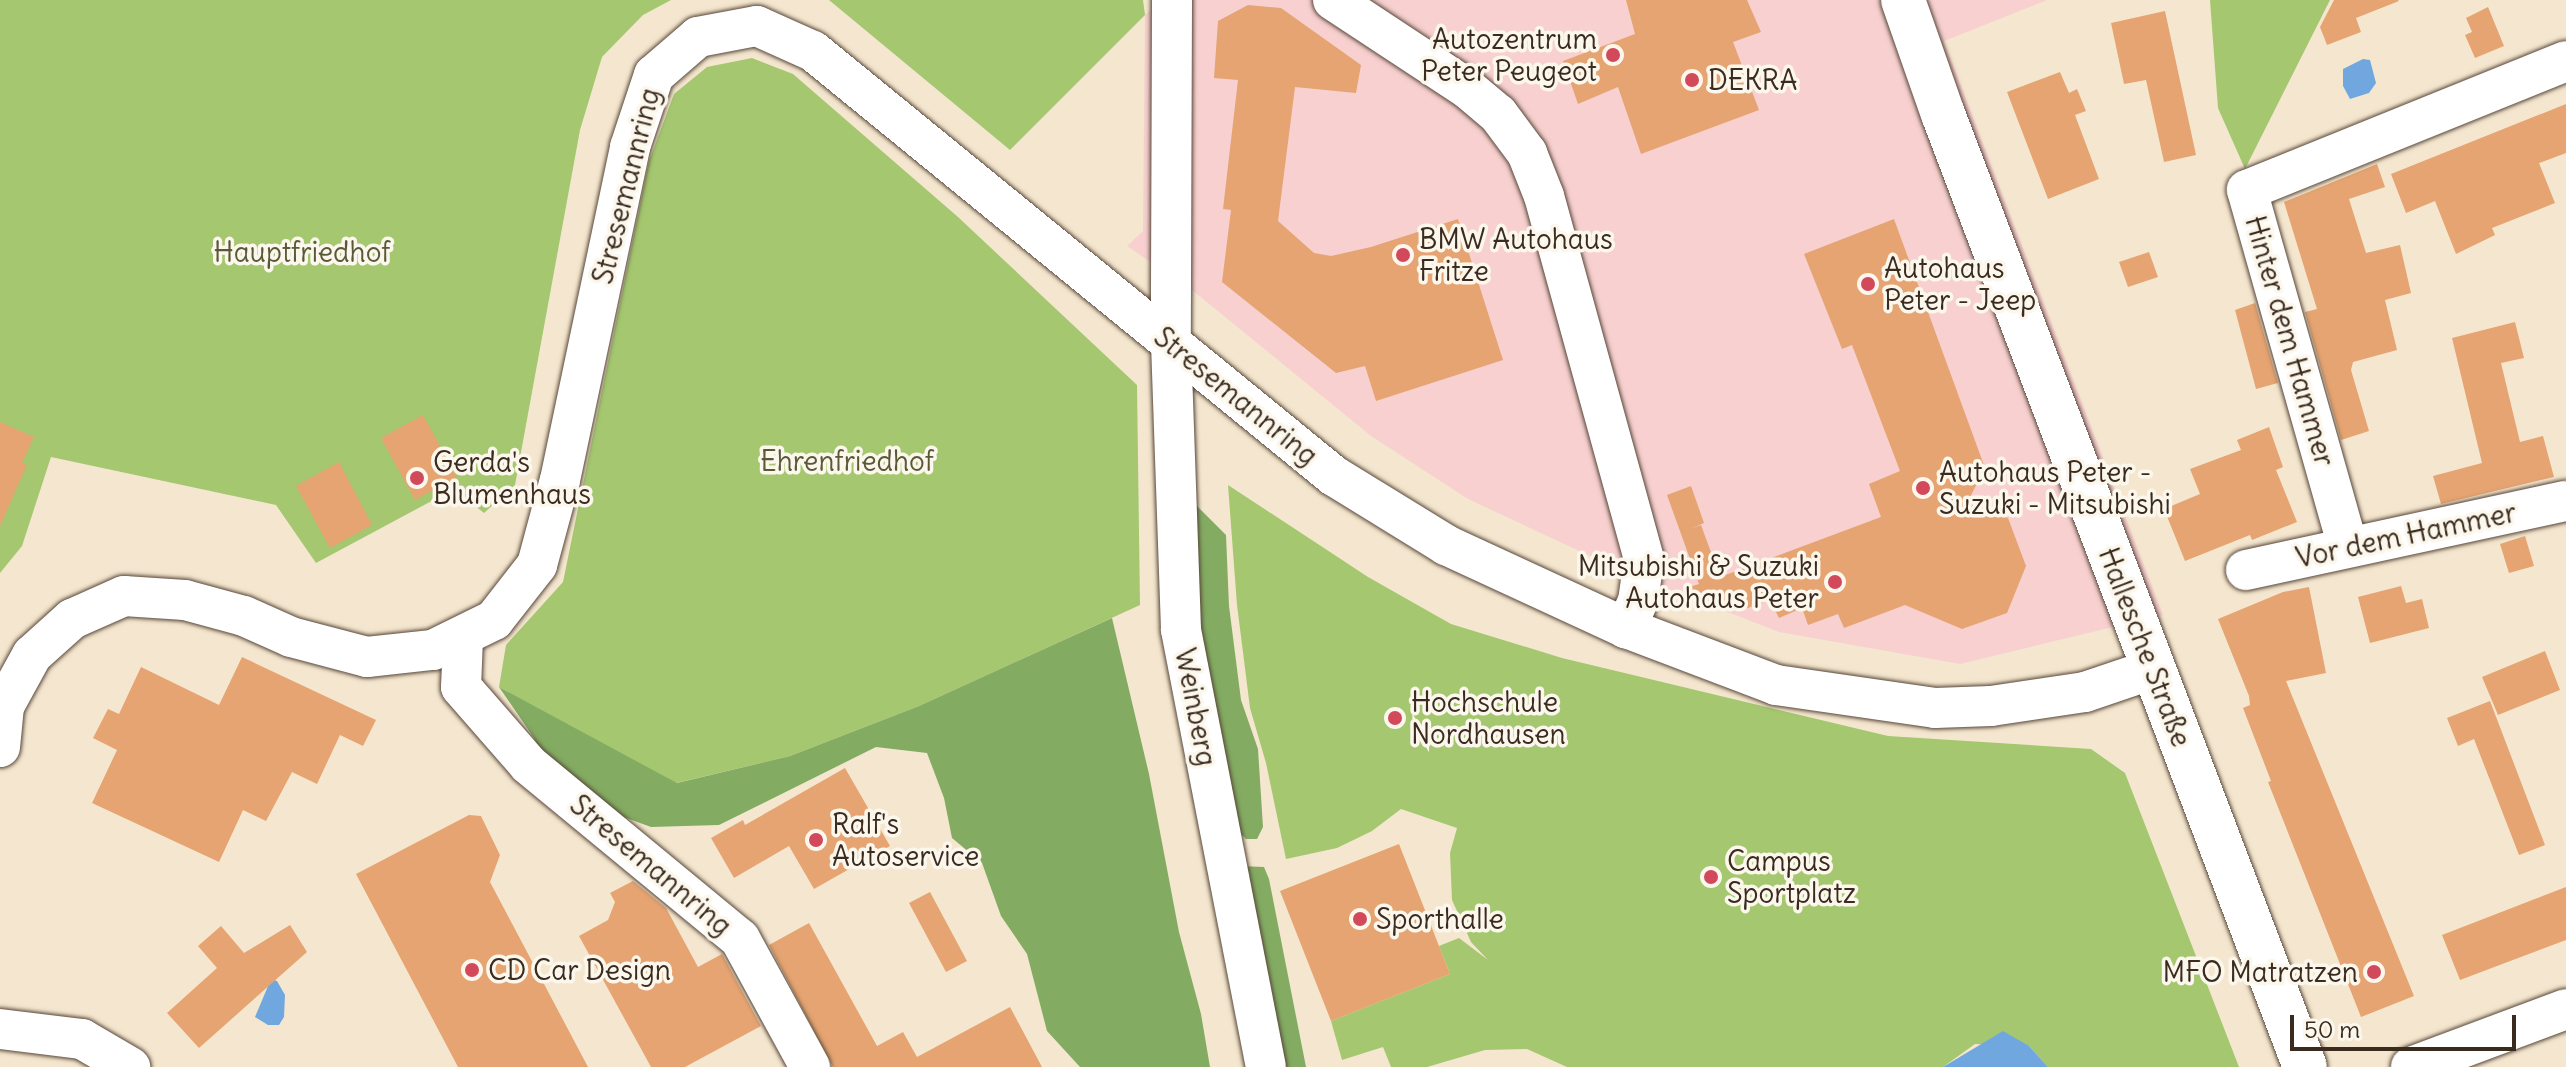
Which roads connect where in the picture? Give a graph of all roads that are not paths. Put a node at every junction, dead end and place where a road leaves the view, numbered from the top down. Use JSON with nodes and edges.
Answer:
{"nodes":[{"id":1,"x":1333,"y":0,"type":"edge"},
{"id":2,"x":1903,"y":0,"type":"edge"},
{"id":3,"x":1179,"y":6,"type":"edge"},
{"id":4,"x":2566,"y":61,"type":"edge"},
{"id":5,"x":1171,"y":343,"type":"junction"},
{"id":6,"x":2566,"y":501,"type":"edge"},
{"id":7,"x":2348,"y":547,"type":"junction"},
{"id":8,"x":2246,"y":570,"type":"dead end"},
{"id":9,"x":1626,"y":628,"type":"junction"},
{"id":10,"x":463,"y":638,"type":"junction"},
{"id":11,"x":2153,"y":669,"type":"junction"},
{"id":12,"x":2,"y":704,"type":"edge"},
{"id":13,"x":0,"y":747,"type":"edge"},
{"id":14,"x":2566,"y":1009,"type":"edge"},
{"id":15,"x":0,"y":1029,"type":"edge"},
{"id":16,"x":130,"y":1067,"type":"edge"},
{"id":17,"x":810,"y":1067,"type":"edge"},
{"id":18,"x":1266,"y":1067,"type":"edge"},
{"id":19,"x":2305,"y":1067,"type":"edge"},
{"id":20,"x":2411,"y":1067,"type":"edge"}],
"edges":[{"from":1,"to":9,"type":"street"},
{"from":2,"to":11,"type":"main road","name":"Hallesche Straße"},
{"from":3,"to":5,"type":"street","name":"Weinberg"},
{"from":4,"to":7,"type":"street","name":"Hinter dem Hammer"},
{"from":5,"to":9,"type":"street","name":"Stresemannring"},
{"from":5,"to":10,"type":"street","name":"Stresemannring"},
{"from":5,"to":18,"type":"street","name":"Weinberg"},
{"from":6,"to":7,"type":"street","name":"Vor dem Hammer"},
{"from":7,"to":8,"type":"street","name":"Vor dem Hammer"},
{"from":9,"to":11,"type":"street","name":"Stresemannring"},
{"from":10,"to":12,"type":"street","name":"Stresemannring"},
{"from":10,"to":17,"type":"street","name":"Stresemannring"},
{"from":11,"to":19,"type":"main road","name":"Hallesche Straße"},
{"from":12,"to":13,"type":"street","name":"Stresemannring"},
{"from":14,"to":20,"type":"street"},
{"from":15,"to":16,"type":"street"}]}
